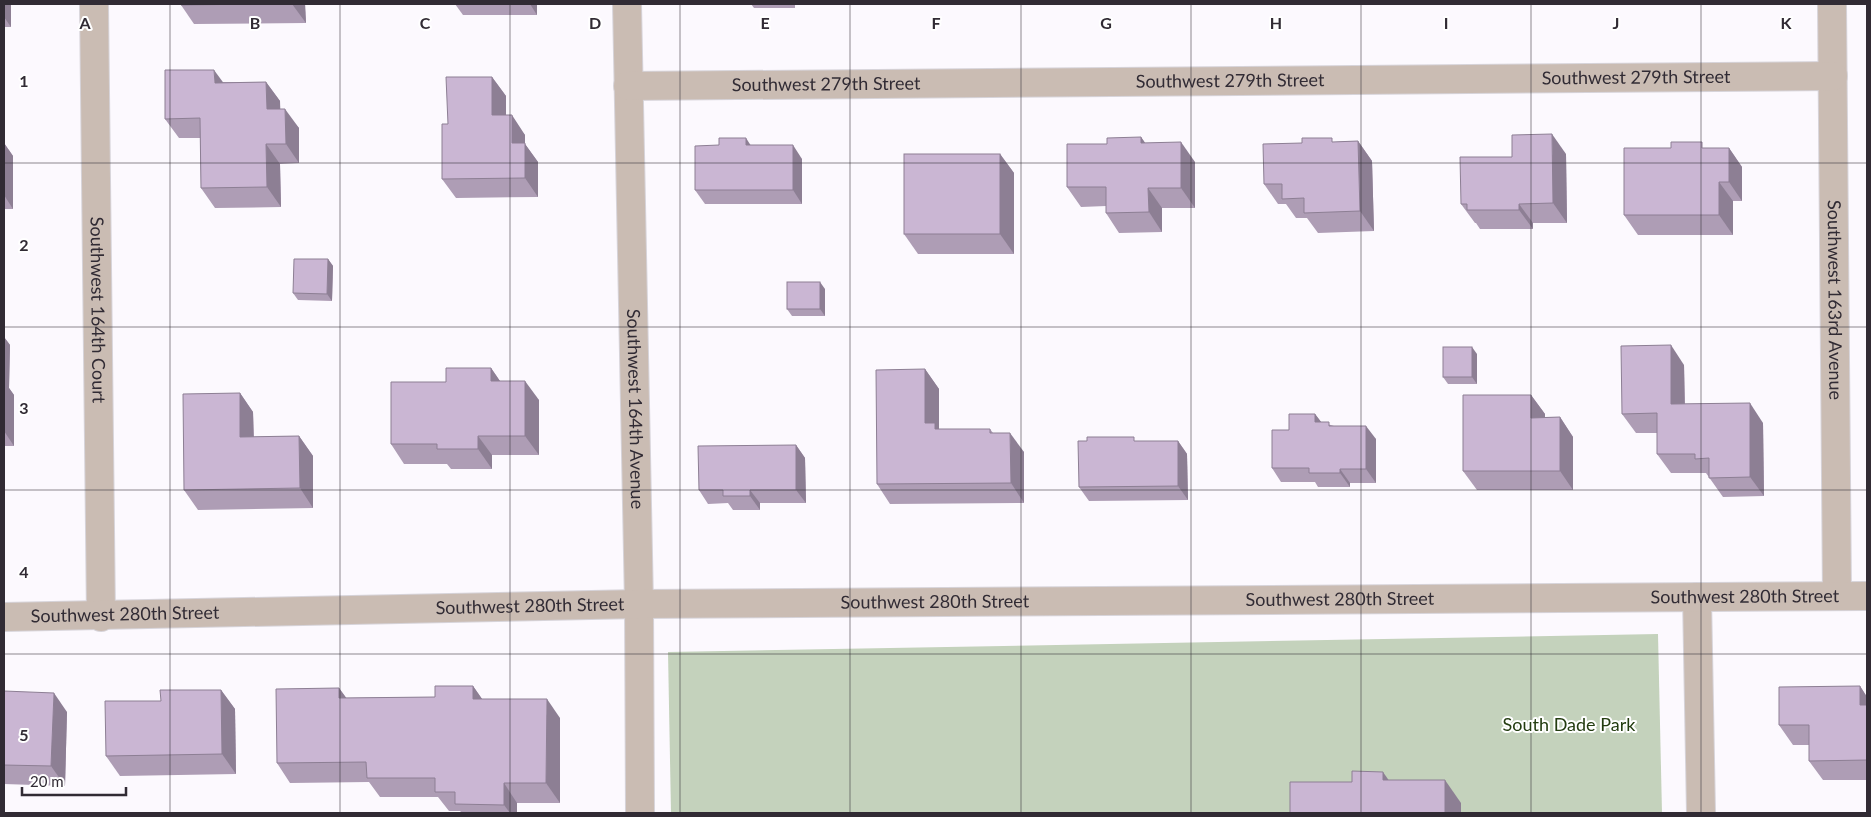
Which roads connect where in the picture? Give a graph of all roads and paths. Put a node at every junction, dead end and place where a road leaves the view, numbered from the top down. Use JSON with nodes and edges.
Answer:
{"nodes":[{"id":1,"x":94,"y":4,"type":"edge"},
{"id":2,"x":627,"y":4,"type":"edge"},
{"id":3,"x":1832,"y":4,"type":"edge"},
{"id":4,"x":1833,"y":76,"type":"junction"},
{"id":5,"x":628,"y":86,"type":"junction"},
{"id":6,"x":1837,"y":596,"type":"junction"},
{"id":7,"x":1867,"y":596,"type":"edge"},
{"id":8,"x":1698,"y":597,"type":"junction"},
{"id":9,"x":639,"y":604,"type":"junction"},
{"id":10,"x":101,"y":616,"type":"junction"},
{"id":11,"x":4,"y":617,"type":"edge"},
{"id":12,"x":640,"y":813,"type":"edge"},
{"id":13,"x":1701,"y":813,"type":"edge"}],
"edges":[{"from":1,"to":10,"type":"street","name":"Southwest 164th Court"},
{"from":2,"to":5,"type":"street","name":"Southwest 164th Avenue"},
{"from":3,"to":4,"type":"street","name":"Southwest 163rd Avenue"},
{"from":4,"to":5,"type":"street","name":"Southwest 279th Street"},
{"from":4,"to":6,"type":"street","name":"Southwest 163rd Avenue"},
{"from":5,"to":9,"type":"street","name":"Southwest 164th Avenue"},
{"from":6,"to":7,"type":"street","name":"Southwest 280th Street"},
{"from":6,"to":8,"type":"street","name":"Southwest 280th Street"},
{"from":8,"to":9,"type":"street","name":"Southwest 280th Street"},
{"from":8,"to":13,"type":"street"},
{"from":9,"to":10,"type":"street","name":"Southwest 280th Street"},
{"from":9,"to":12,"type":"street","name":"Southwest 164th Avenue"},
{"from":10,"to":11,"type":"street","name":"Southwest 280th Street"}]}
